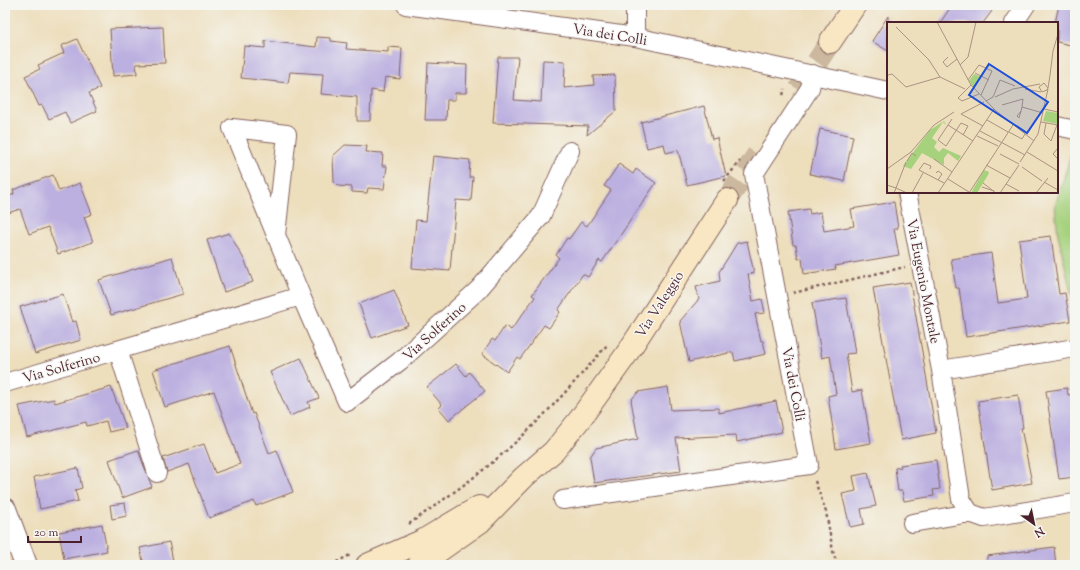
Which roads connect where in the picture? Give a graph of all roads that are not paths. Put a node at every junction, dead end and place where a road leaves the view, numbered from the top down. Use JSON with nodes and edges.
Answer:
{"nodes":[{"id":1,"x":406,"y":5,"type":"edge"},
{"id":2,"x":635,"y":5,"type":"edge"},
{"id":3,"x":855,"y":5,"type":"edge"},
{"id":4,"x":1026,"y":5,"type":"edge"},
{"id":5,"x":1015,"y":22,"type":"edge"},
{"id":6,"x":635,"y":37,"type":"junction"},
{"id":7,"x":830,"y":42,"type":"tunnel mouth"},
{"id":8,"x":813,"y":74,"type":"junction"},
{"id":9,"x":887,"y":91,"type":"edge"},
{"id":10,"x":1058,"y":126,"type":"edge"},
{"id":11,"x":1075,"y":130,"type":"edge"},
{"id":12,"x":570,"y":151,"type":"dead end"},
{"id":13,"x":908,"y":193,"type":"edge"},
{"id":14,"x":728,"y":200,"type":"tunnel mouth"},
{"id":15,"x":276,"y":235,"type":"junction"},
{"id":16,"x":301,"y":296,"type":"junction"},
{"id":17,"x":1075,"y":348,"type":"edge"},
{"id":18,"x":118,"y":350,"type":"junction"},
{"id":19,"x":941,"y":370,"type":"junction"},
{"id":20,"x":5,"y":383,"type":"edge"},
{"id":21,"x":157,"y":473,"type":"dead end"},
{"id":22,"x":524,"y":477,"type":"junction"},
{"id":23,"x":563,"y":500,"type":"dead end"},
{"id":24,"x":1075,"y":504,"type":"edge"},
{"id":25,"x":965,"y":506,"type":"junction"},
{"id":26,"x":5,"y":509,"type":"edge"},
{"id":27,"x":912,"y":523,"type":"dead end"},
{"id":28,"x":360,"y":559,"type":"edge"},
{"id":29,"x":26,"y":565,"type":"edge"},
{"id":30,"x":419,"y":565,"type":"edge"}],
"edges":[{"from":1,"to":6,"type":"street","name":"Via dei Colli"},
{"from":2,"to":6,"type":"street"},
{"from":3,"to":7,"type":"main road"},
{"from":4,"to":5,"type":"street"},
{"from":6,"to":8,"type":"street","name":"Via dei Colli"},
{"from":8,"to":9,"type":"street","name":"Via dei Colli"},
{"from":8,"to":23,"type":"street","name":"Via dei Colli"},
{"from":10,"to":11,"type":"street"},
{"from":12,"to":16,"type":"street","name":"Via Solferino"},
{"from":13,"to":19,"type":"street","name":"Via Eugenio Montale"},
{"from":14,"to":22,"type":"main road","name":"Via Valeggio"},
{"from":15,"to":15,"type":"street","name":"Via Solferino"},
{"from":15,"to":16,"type":"street","name":"Via Solferino"},
{"from":16,"to":18,"type":"street","name":"Via Solferino"},
{"from":17,"to":19,"type":"street"},
{"from":18,"to":20,"type":"street","name":"Via Solferino"},
{"from":18,"to":21,"type":"street","name":"Via Solferino"},
{"from":19,"to":25,"type":"street","name":"Via Eugenio Montale"},
{"from":22,"to":28,"type":"main road","name":"Via Valeggio"},
{"from":22,"to":30,"type":"main road","name":"Via Valeggio"},
{"from":24,"to":25,"type":"street"},
{"from":25,"to":27,"type":"street"},
{"from":26,"to":29,"type":"street"}]}
